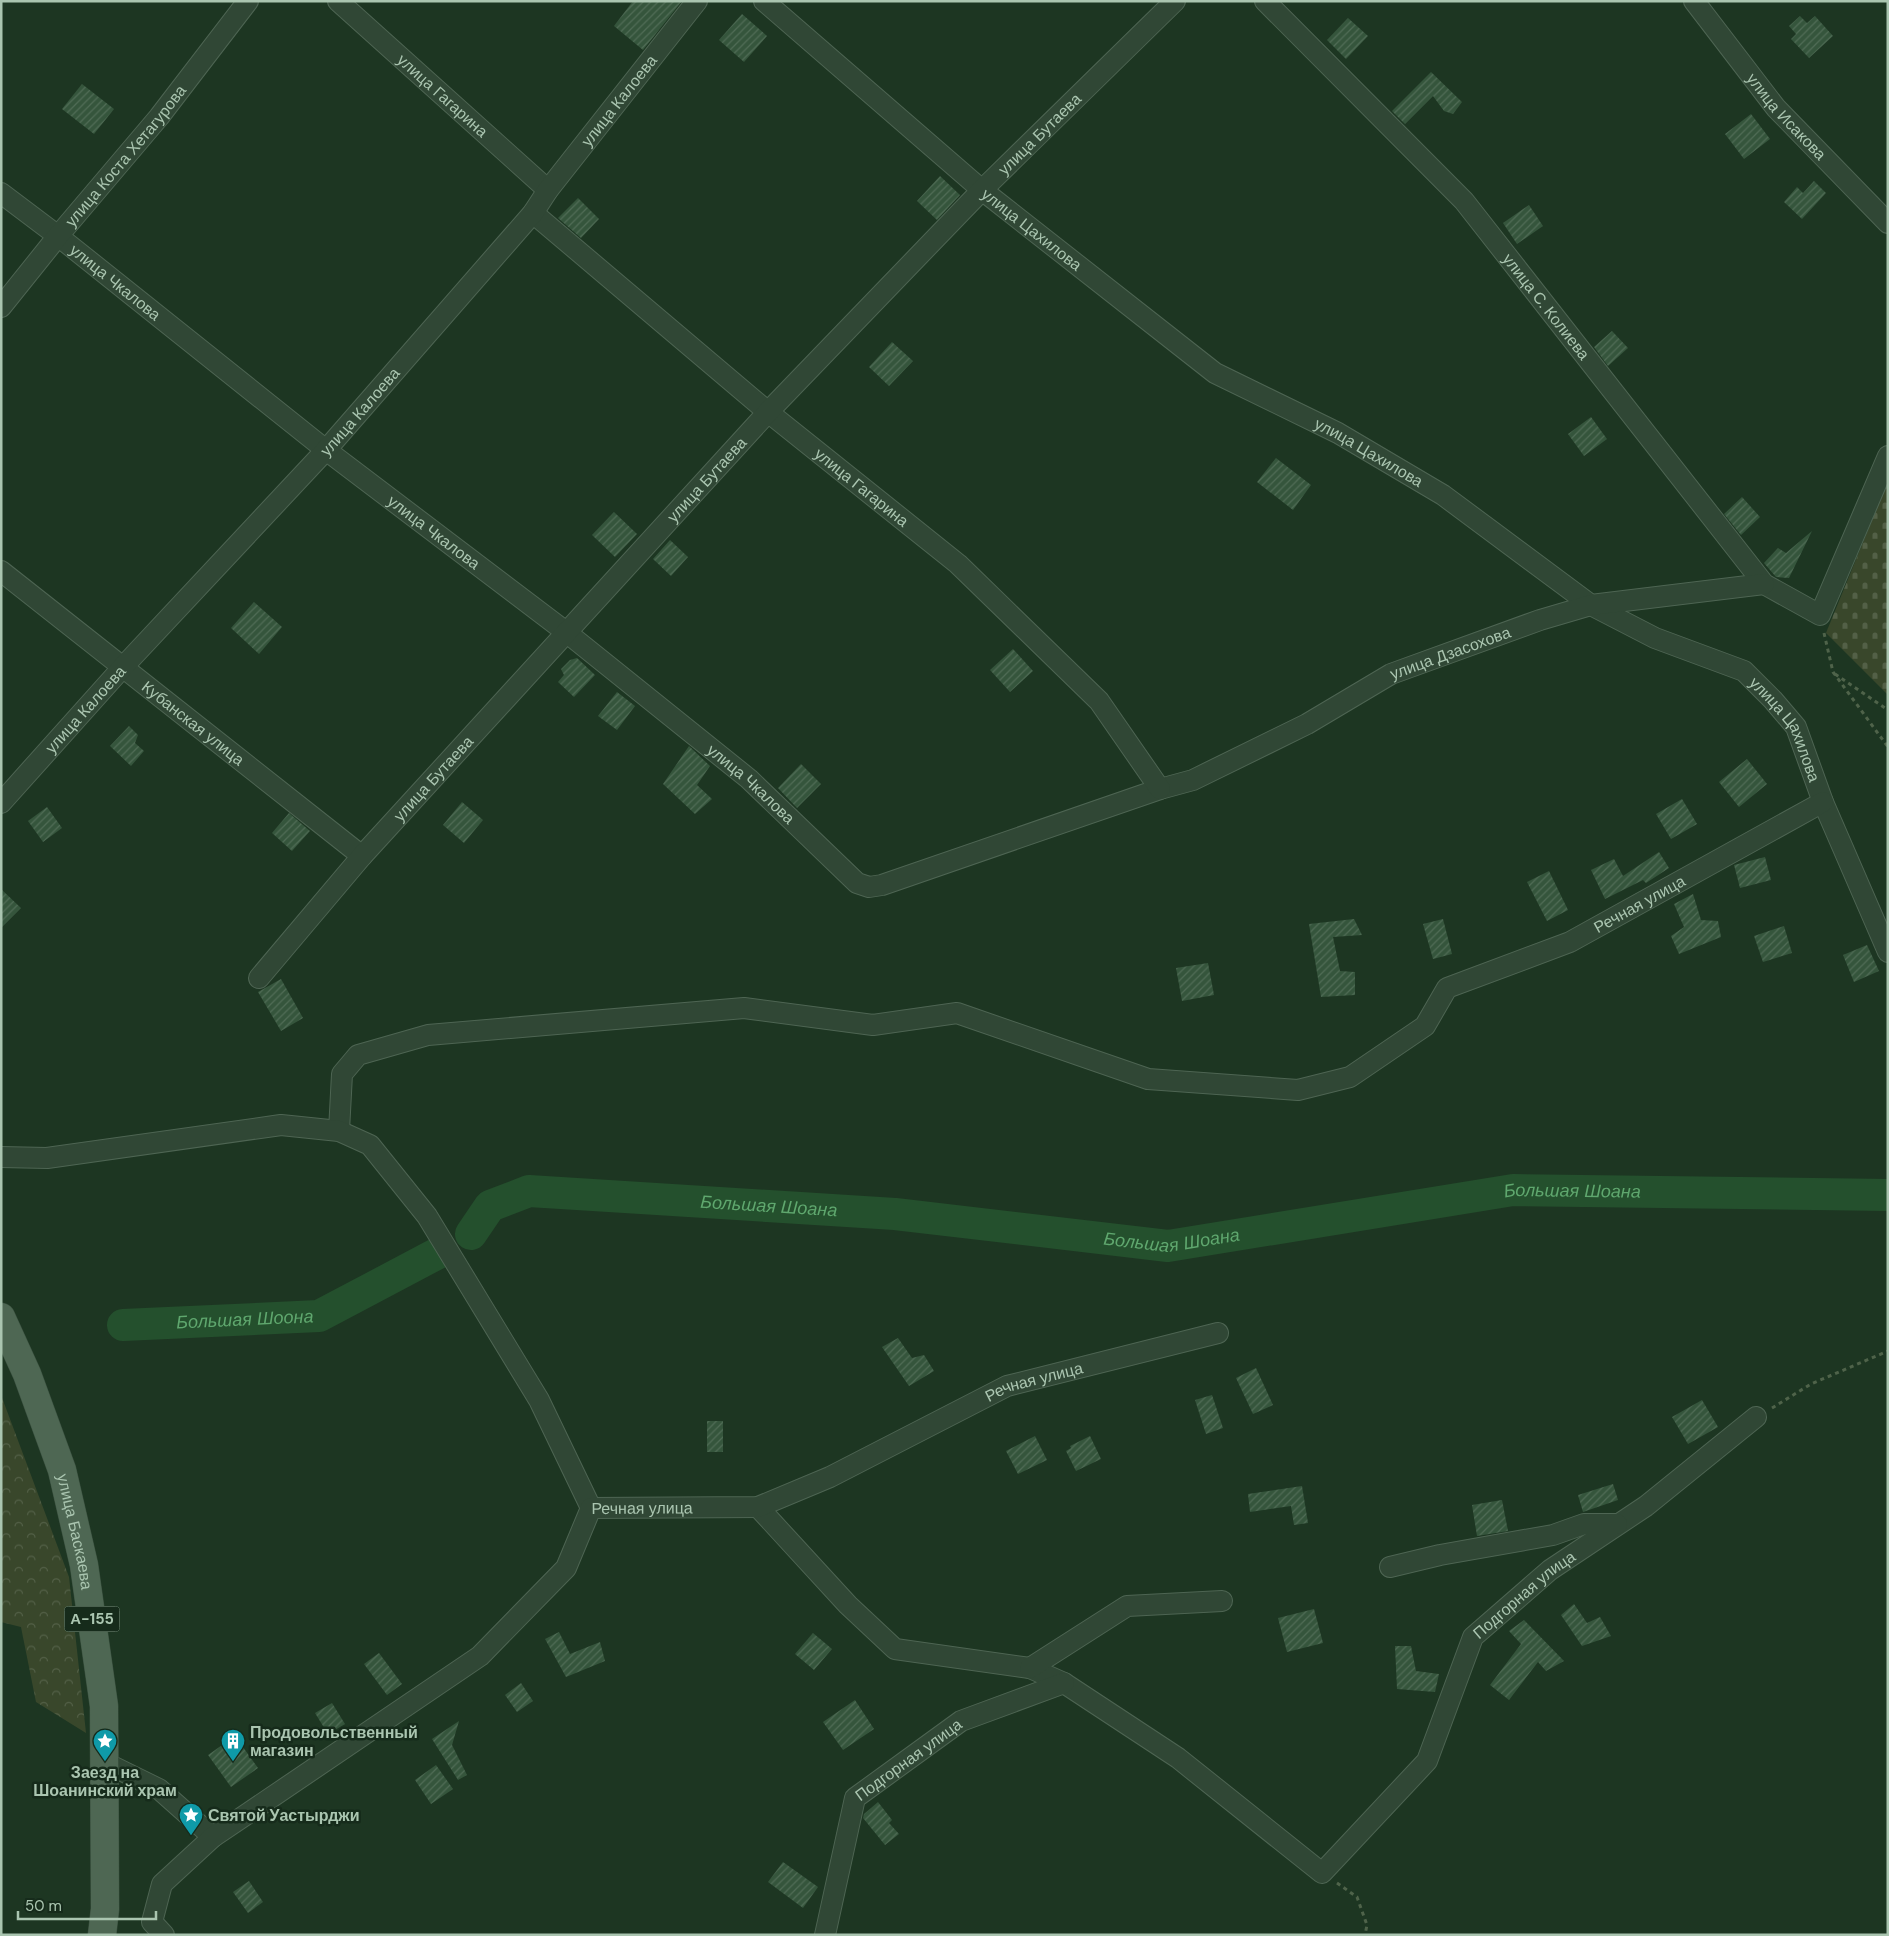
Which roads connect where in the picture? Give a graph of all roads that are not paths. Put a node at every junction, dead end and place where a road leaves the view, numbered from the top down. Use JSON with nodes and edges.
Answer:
{"nodes":[{"id":1,"x":248,"y":1,"type":"edge"},
{"id":2,"x":338,"y":1,"type":"edge"},
{"id":3,"x":697,"y":1,"type":"edge"},
{"id":4,"x":764,"y":1,"type":"edge"},
{"id":5,"x":1175,"y":1,"type":"edge"},
{"id":6,"x":1265,"y":1,"type":"edge"},
{"id":7,"x":1694,"y":1,"type":"edge"},
{"id":8,"x":548,"y":190,"type":"junction"},
{"id":9,"x":982,"y":190,"type":"junction"},
{"id":10,"x":1,"y":193,"type":"edge"},
{"id":11,"x":533,"y":213,"type":"junction"},
{"id":12,"x":1888,"y":223,"type":"edge"},
{"id":13,"x":58,"y":236,"type":"junction"},
{"id":14,"x":1,"y":307,"type":"edge"},
{"id":15,"x":768,"y":412,"type":"junction"},
{"id":16,"x":326,"y":450,"type":"junction"},
{"id":17,"x":1888,"y":456,"type":"edge"},
{"id":18,"x":1,"y":571,"type":"edge"},
{"id":19,"x":1764,"y":584,"type":"junction"},
{"id":20,"x":1591,"y":605,"type":"junction"},
{"id":21,"x":566,"y":632,"type":"junction"},
{"id":22,"x":122,"y":668,"type":"junction"},
{"id":23,"x":1160,"y":789,"type":"junction"},
{"id":24,"x":1823,"y":802,"type":"junction"},
{"id":25,"x":1,"y":803,"type":"edge"},
{"id":26,"x":362,"y":856,"type":"junction"},
{"id":27,"x":857,"y":883,"type":"joint"},
{"id":28,"x":1888,"y":952,"type":"edge"},
{"id":29,"x":259,"y":978,"type":"dead end"},
{"id":30,"x":339,"y":1131,"type":"junction"},
{"id":31,"x":1,"y":1157,"type":"edge"},
{"id":32,"x":1,"y":1317,"type":"edge"},
{"id":33,"x":1218,"y":1333,"type":"dead end"},
{"id":34,"x":1756,"y":1416,"type":"road end"},
{"id":35,"x":758,"y":1507,"type":"junction"},
{"id":36,"x":591,"y":1508,"type":"junction"},
{"id":37,"x":1618,"y":1524,"type":"junction"},
{"id":38,"x":1390,"y":1568,"type":"dead end"},
{"id":39,"x":1222,"y":1601,"type":"dead end"},
{"id":40,"x":1030,"y":1668,"type":"junction"},
{"id":41,"x":1064,"y":1683,"type":"junction"},
{"id":42,"x":104,"y":1762,"type":"junction"},
{"id":43,"x":213,"y":1837,"type":"junction"},
{"id":44,"x":158,"y":1928,"type":"edge"},
{"id":45,"x":102,"y":1935,"type":"edge"},
{"id":46,"x":825,"y":1935,"type":"edge"}],
"edges":[{"from":1,"to":13,"type":"street","name":"улица Коста Хетагурова"},
{"from":2,"to":8,"type":"street","name":"улица Гагарина"},
{"from":3,"to":8,"type":"street","name":"улица Калоева"},
{"from":4,"to":9,"type":"street","name":"улица Цахилова"},
{"from":5,"to":9,"type":"street","name":"улица Бутаева"},
{"from":6,"to":19,"type":"street","name":"улица С. Колиева"},
{"from":7,"to":12,"type":"street","name":"улица Исакова"},
{"from":8,"to":11,"type":"street","name":"улица Калоева"},
{"from":9,"to":15,"type":"street","name":"улица Бутаева"},
{"from":9,"to":20,"type":"street","name":"улица Цахилова"},
{"from":10,"to":13,"type":"street","name":"улица Чкалова"},
{"from":11,"to":15,"type":"street","name":"улица Гагарина"},
{"from":11,"to":16,"type":"street","name":"улица Калоева"},
{"from":13,"to":14,"type":"street","name":"улица Коста Хетагурова"},
{"from":13,"to":16,"type":"street","name":"улица Чкалова"},
{"from":15,"to":21,"type":"street","name":"улица Бутаева"},
{"from":15,"to":23,"type":"street","name":"улица Гагарина"},
{"from":16,"to":21,"type":"street","name":"улица Чкалова"},
{"from":16,"to":22,"type":"street","name":"улица Калоева"},
{"from":17,"to":19,"type":"street","name":"улица С. Колиева"},
{"from":18,"to":22,"type":"street","name":"Кубанская улица"},
{"from":19,"to":20,"type":"street","name":"улица Дзасохова"},
{"from":20,"to":23,"type":"street","name":"улица Дзасохова"},
{"from":20,"to":24,"type":"street","name":"улица Цахилова"},
{"from":21,"to":26,"type":"street","name":"улица Бутаева"},
{"from":21,"to":27,"type":"street","name":"улица Чкалова"},
{"from":22,"to":25,"type":"street","name":"улица Калоева"},
{"from":22,"to":26,"type":"street","name":"Кубанская улица"},
{"from":23,"to":27,"type":"street","name":"улица Дзасохова"},
{"from":24,"to":28,"type":"street","name":"улица Цахилова"},
{"from":24,"to":30,"type":"street","name":"Речная улица"},
{"from":26,"to":29,"type":"street","name":"улица Бутаева"},
{"from":30,"to":31,"type":"street"},
{"from":30,"to":36,"type":"street"},
{"from":32,"to":42,"type":"main road","name":"улица Баскаева","number":"А-155"},
{"from":33,"to":35,"type":"street","name":"Речная улица"},
{"from":34,"to":37,"type":"street","name":"Подгорная улица"},
{"from":35,"to":36,"type":"street","name":"Речная улица"},
{"from":35,"to":40,"type":"street"},
{"from":36,"to":43,"type":"street","name":"Речная улица"},
{"from":37,"to":38,"type":"street"},
{"from":37,"to":41,"type":"street","name":"Подгорная улица"},
{"from":39,"to":40,"type":"street"},
{"from":40,"to":41,"type":"street"},
{"from":41,"to":46,"type":"street","name":"Подгорная улица"},
{"from":42,"to":43,"type":"street"},
{"from":42,"to":45,"type":"main road","name":"улица Баскаева","number":"А-155"},
{"from":43,"to":44,"type":"street","name":"Речная улица"}]}
